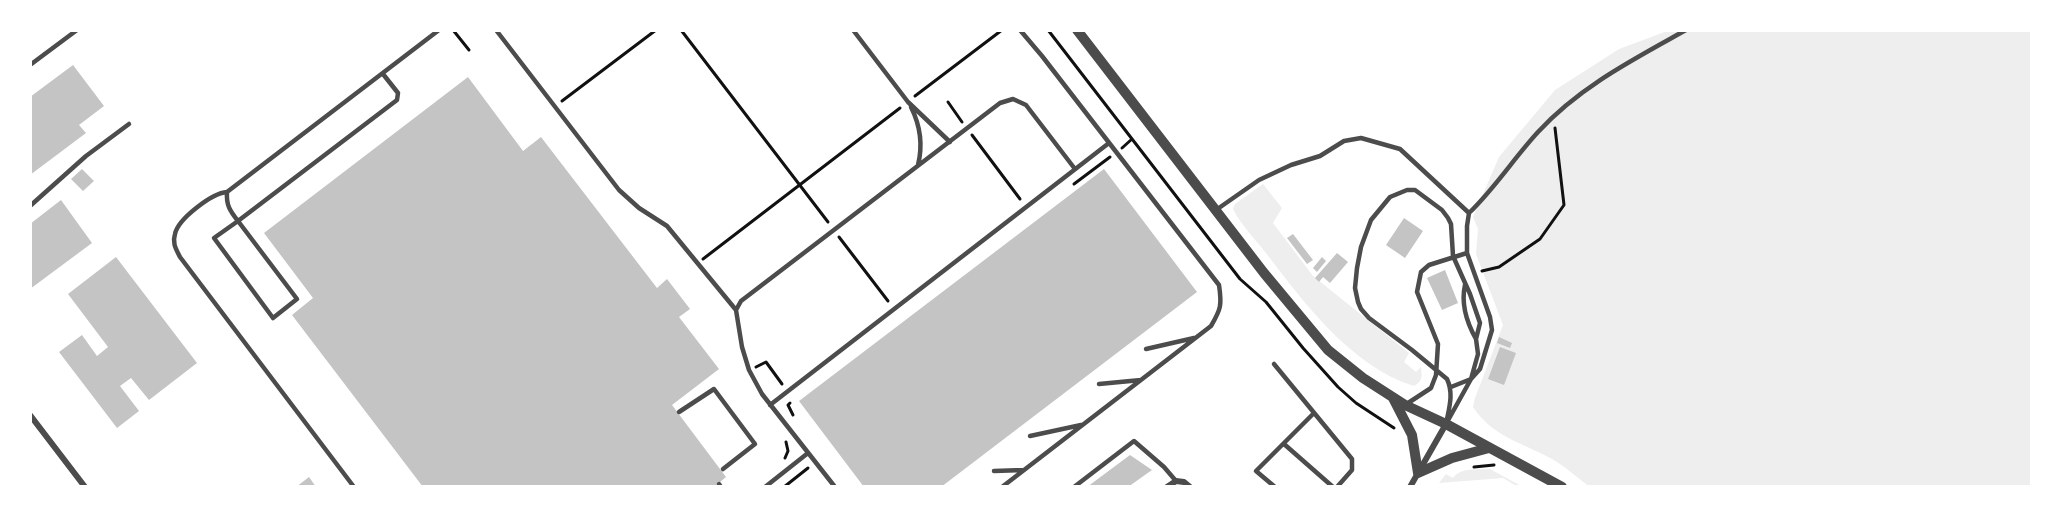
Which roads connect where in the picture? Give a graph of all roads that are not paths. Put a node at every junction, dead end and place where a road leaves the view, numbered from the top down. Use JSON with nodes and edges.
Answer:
{"nodes":[{"id":1,"x":77,"y":30,"type":"edge"},
{"id":2,"x":440,"y":30,"type":"edge"},
{"id":3,"x":496,"y":30,"type":"edge"},
{"id":4,"x":853,"y":30,"type":"edge"},
{"id":5,"x":1020,"y":30,"type":"edge"},
{"id":6,"x":1077,"y":30,"type":"edge"},
{"id":7,"x":1686,"y":30,"type":"edge"},
{"id":8,"x":30,"y":65,"type":"edge"},
{"id":9,"x":383,"y":74,"type":"junction"},
{"id":10,"x":908,"y":102,"type":"junction"},
{"id":11,"x":129,"y":124,"type":"dead end"},
{"id":12,"x":950,"y":142,"type":"junction"},
{"id":13,"x":1109,"y":143,"type":"junction"},
{"id":14,"x":917,"y":166,"type":"junction"},
{"id":15,"x":1075,"y":169,"type":"junction"},
{"id":16,"x":227,"y":192,"type":"junction"},
{"id":17,"x":30,"y":206,"type":"edge"},
{"id":18,"x":1216,"y":210,"type":"junction"},
{"id":19,"x":1469,"y":213,"type":"junction"},
{"id":20,"x":238,"y":221,"type":"junction"},
{"id":21,"x":1467,"y":253,"type":"junction"},
{"id":22,"x":1453,"y":256,"type":"junction"},
{"id":23,"x":1465,"y":284,"type":"junction"},
{"id":24,"x":736,"y":310,"type":"junction"},
{"id":25,"x":1197,"y":337,"type":"junction"},
{"id":26,"x":1476,"y":339,"type":"junction"},
{"id":27,"x":1146,"y":349,"type":"dead end"},
{"id":28,"x":1274,"y":364,"type":"dead end"},
{"id":29,"x":1435,"y":368,"type":"junction"},
{"id":30,"x":1471,"y":379,"type":"junction"},
{"id":31,"x":1141,"y":380,"type":"junction"},
{"id":32,"x":1099,"y":384,"type":"dead end"},
{"id":33,"x":1451,"y":387,"type":"junction"},
{"id":34,"x":1392,"y":397,"type":"junction"},
{"id":35,"x":770,"y":405,"type":"junction"},
{"id":36,"x":1406,"y":405,"type":"junction"},
{"id":37,"x":679,"y":412,"type":"dead end"},
{"id":38,"x":1314,"y":413,"type":"junction"},
{"id":39,"x":30,"y":414,"type":"edge"},
{"id":40,"x":1083,"y":424,"type":"junction"},
{"id":41,"x":1446,"y":424,"type":"junction"},
{"id":42,"x":1030,"y":436,"type":"dead end"},
{"id":43,"x":1284,"y":444,"type":"junction"},
{"id":44,"x":1489,"y":448,"type":"junction"},
{"id":45,"x":808,"y":453,"type":"junction"},
{"id":46,"x":723,"y":469,"type":"dead end"},
{"id":47,"x":1024,"y":470,"type":"junction"},
{"id":48,"x":994,"y":471,"type":"dead end"},
{"id":49,"x":1418,"y":473,"type":"junction"},
{"id":50,"x":1176,"y":481,"type":"junction"},
{"id":51,"x":85,"y":487,"type":"edge"},
{"id":52,"x":354,"y":487,"type":"edge"},
{"id":53,"x":765,"y":487,"type":"edge"},
{"id":54,"x":835,"y":487,"type":"edge"},
{"id":55,"x":1002,"y":487,"type":"edge"},
{"id":56,"x":1074,"y":487,"type":"edge"},
{"id":57,"x":1167,"y":487,"type":"edge"},
{"id":58,"x":1190,"y":487,"type":"edge"},
{"id":59,"x":1275,"y":487,"type":"edge"},
{"id":60,"x":1335,"y":487,"type":"edge"},
{"id":61,"x":1410,"y":487,"type":"edge"},
{"id":62,"x":1562,"y":487,"type":"edge"}],
"edges":[{"from":1,"to":8,"type":"lane"},
{"from":2,"to":9,"type":"lane"},
{"from":3,"to":24,"type":"lane"},
{"from":4,"to":10,"type":"lane"},
{"from":5,"to":13,"type":"lane"},
{"from":6,"to":18,"type":"street"},
{"from":7,"to":19,"type":"lane"},
{"from":9,"to":16,"type":"lane"},
{"from":9,"to":20,"type":"lane"},
{"from":10,"to":12,"type":"lane"},
{"from":10,"to":14,"type":"lane"},
{"from":11,"to":17,"type":"lane"},
{"from":12,"to":14,"type":"lane"},
{"from":12,"to":15,"type":"lane"},
{"from":13,"to":15,"type":"lane"},
{"from":13,"to":25,"type":"lane"},
{"from":14,"to":24,"type":"lane"},
{"from":15,"to":35,"type":"lane"},
{"from":16,"to":20,"type":"lane"},
{"from":16,"to":52,"type":"lane"},
{"from":18,"to":19,"type":"lane"},
{"from":18,"to":34,"type":"street"},
{"from":19,"to":21,"type":"lane"},
{"from":20,"to":20,"type":"lane"},
{"from":21,"to":22,"type":"lane"},
{"from":21,"to":30,"type":"lane"},
{"from":22,"to":23,"type":"lane"},
{"from":22,"to":29,"type":"lane"},
{"from":22,"to":29,"type":"lane"},
{"from":23,"to":26,"type":"lane"},
{"from":23,"to":26,"type":"lane"},
{"from":24,"to":35,"type":"lane"},
{"from":25,"to":27,"type":"lane"},
{"from":25,"to":31,"type":"lane"},
{"from":26,"to":30,"type":"lane"},
{"from":28,"to":38,"type":"lane"},
{"from":29,"to":33,"type":"lane"},
{"from":29,"to":36,"type":"lane"},
{"from":30,"to":33,"type":"lane"},
{"from":30,"to":41,"type":"lane"},
{"from":31,"to":32,"type":"lane"},
{"from":31,"to":40,"type":"lane"},
{"from":33,"to":41,"type":"lane"},
{"from":34,"to":36,"type":"street"},
{"from":34,"to":49,"type":"street"},
{"from":35,"to":45,"type":"lane"},
{"from":36,"to":41,"type":"street"},
{"from":37,"to":46,"type":"lane"},
{"from":38,"to":43,"type":"lane"},
{"from":38,"to":60,"type":"lane"},
{"from":39,"to":51,"type":"street"},
{"from":40,"to":42,"type":"lane"},
{"from":40,"to":47,"type":"lane"},
{"from":41,"to":44,"type":"street"},
{"from":41,"to":49,"type":"street"},
{"from":43,"to":59,"type":"lane"},
{"from":43,"to":60,"type":"lane"},
{"from":44,"to":49,"type":"street"},
{"from":44,"to":62,"type":"street"},
{"from":45,"to":53,"type":"lane"},
{"from":45,"to":54,"type":"lane"},
{"from":47,"to":48,"type":"lane"},
{"from":47,"to":55,"type":"lane"},
{"from":49,"to":61,"type":"street"},
{"from":50,"to":56,"type":"lane"},
{"from":50,"to":57,"type":"street"},
{"from":50,"to":58,"type":"street"}]}
